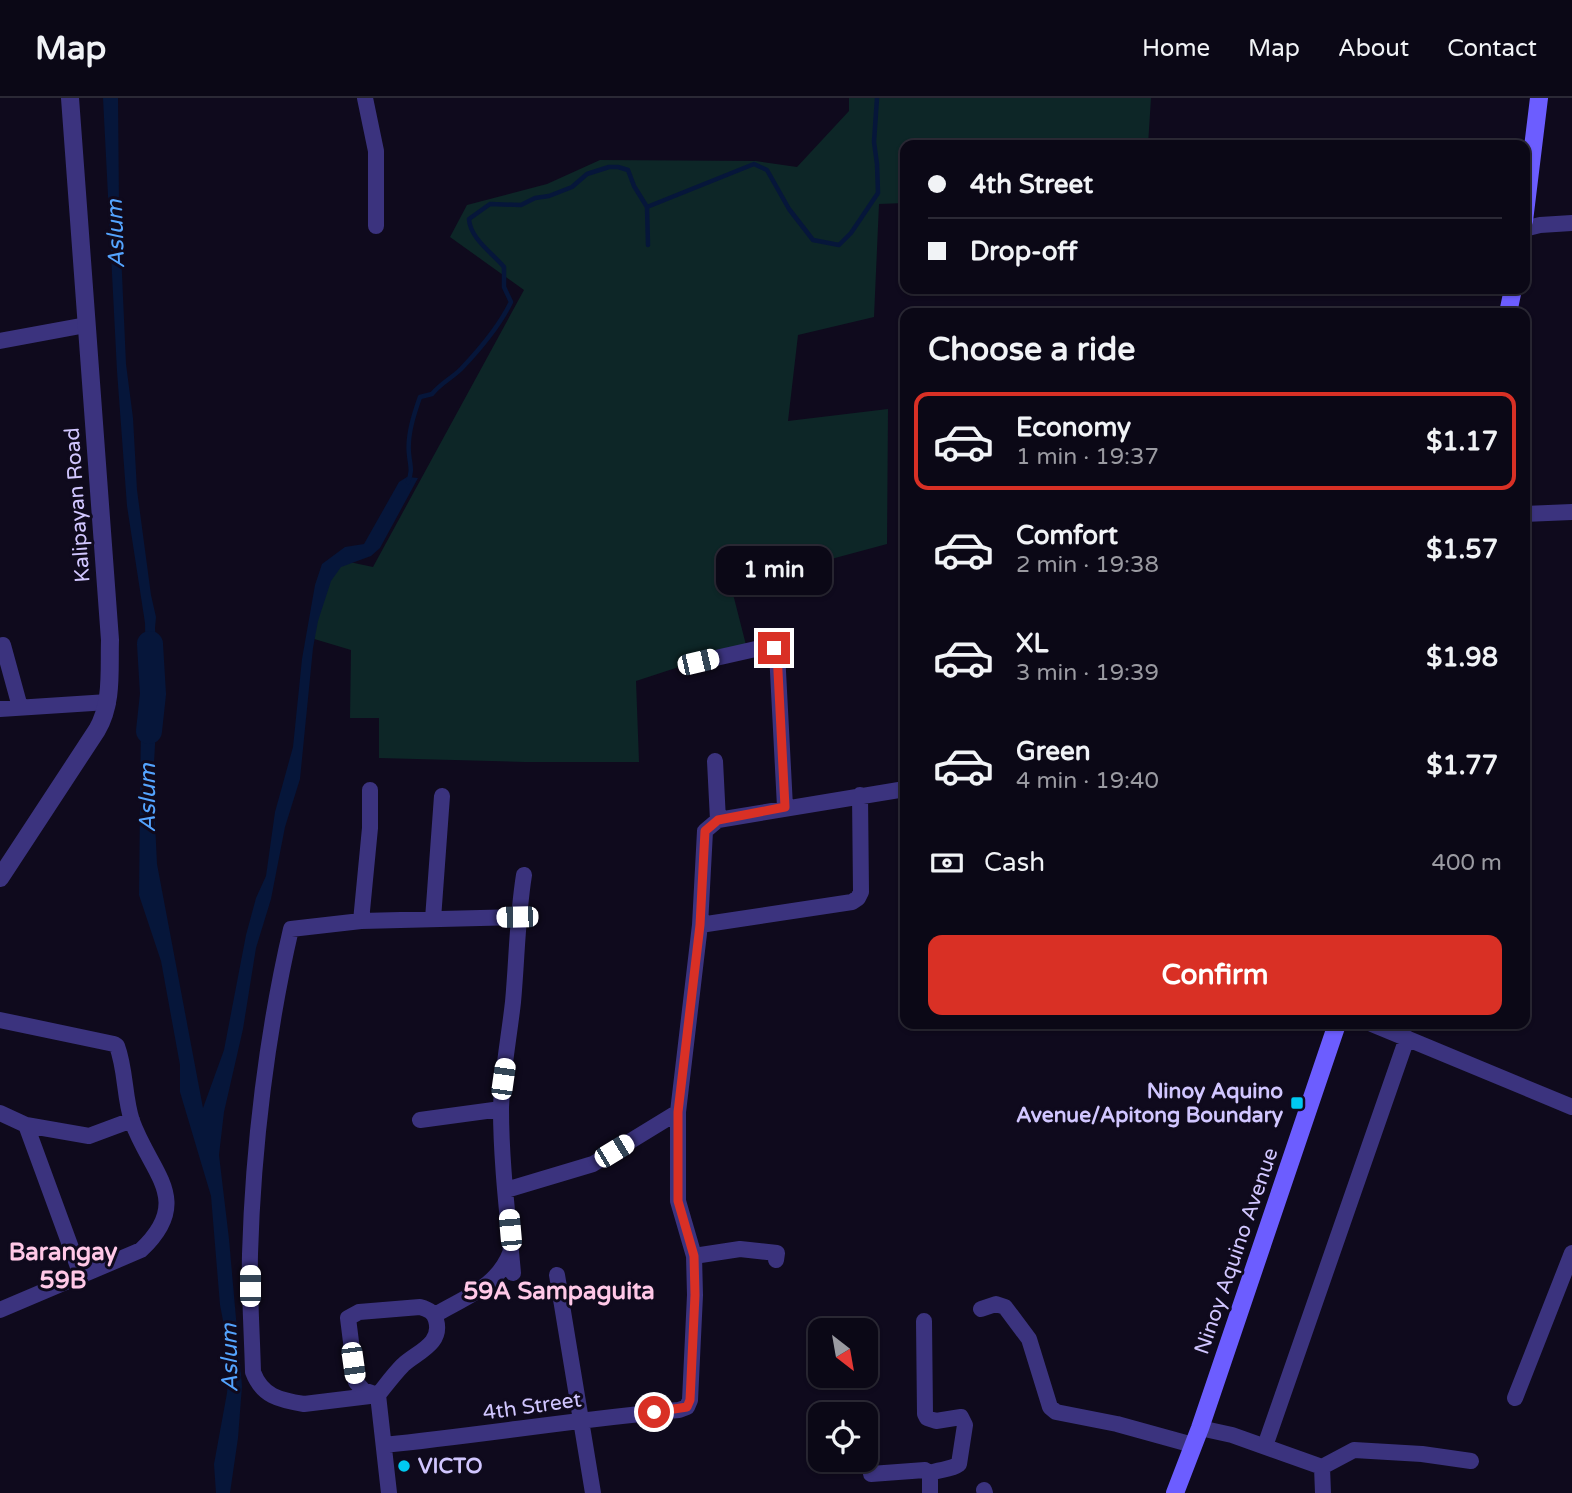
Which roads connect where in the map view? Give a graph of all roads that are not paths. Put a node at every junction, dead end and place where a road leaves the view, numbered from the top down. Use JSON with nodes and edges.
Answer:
{"nodes":[{"id":1,"x":70,"y":98,"type":"edge"},
{"id":2,"x":365,"y":98,"type":"edge"},
{"id":3,"x":1539,"y":98,"type":"edge"},
{"id":4,"x":1530,"y":172,"type":"edge"},
{"id":5,"x":1572,"y":223,"type":"edge"},
{"id":6,"x":376,"y":226,"type":"dead end"},
{"id":7,"x":1530,"y":228,"type":"edge"},
{"id":8,"x":86,"y":325,"type":"junction"},
{"id":9,"x":0,"y":341,"type":"edge"},
{"id":10,"x":1572,"y":512,"type":"edge"},
{"id":11,"x":1530,"y":514,"type":"edge"},
{"id":12,"x":2,"y":645,"type":"dead end"},
{"id":13,"x":698,"y":662,"type":"dead end"},
{"id":14,"x":108,"y":702,"type":"junction"},
{"id":15,"x":20,"y":707,"type":"junction"},
{"id":16,"x":0,"y":709,"type":"edge"},
{"id":17,"x":715,"y":761,"type":"dead end"},
{"id":18,"x":370,"y":790,"type":"dead end"},
{"id":19,"x":900,"y":790,"type":"edge"},
{"id":20,"x":860,"y":795,"type":"junction"},
{"id":21,"x":442,"y":796,"type":"dead end"},
{"id":22,"x":785,"y":807,"type":"junction"},
{"id":23,"x":718,"y":820,"type":"junction"},
{"id":24,"x":524,"y":876,"type":"dead end"},
{"id":25,"x":0,"y":878,"type":"edge"},
{"id":26,"x":517,"y":917,"type":"junction"},
{"id":27,"x":433,"y":919,"type":"junction"},
{"id":28,"x":361,"y":921,"type":"junction"},
{"id":29,"x":700,"y":925,"type":"junction"},
{"id":30,"x":0,"y":1020,"type":"edge"},
{"id":31,"x":1335,"y":1029,"type":"edge"},
{"id":32,"x":1384,"y":1029,"type":"edge"},
{"id":33,"x":1406,"y":1038,"type":"junction"},
{"id":34,"x":1572,"y":1107,"type":"edge"},
{"id":35,"x":501,"y":1110,"type":"junction"},
{"id":36,"x":678,"y":1112,"type":"junction"},
{"id":37,"x":0,"y":1113,"type":"edge"},
{"id":38,"x":132,"y":1120,"type":"junction"},
{"id":39,"x":420,"y":1120,"type":"dead end"},
{"id":40,"x":26,"y":1125,"type":"junction"},
{"id":41,"x":506,"y":1190,"type":"junction"},
{"id":42,"x":511,"y":1249,"type":"junction"},
{"id":43,"x":1572,"y":1253,"type":"edge"},
{"id":44,"x":694,"y":1256,"type":"junction"},
{"id":45,"x":776,"y":1260,"type":"dead end"},
{"id":46,"x":513,"y":1273,"type":"dead end"},
{"id":47,"x":1568,"y":1273,"type":"edge"},
{"id":48,"x":81,"y":1275,"type":"junction"},
{"id":49,"x":557,"y":1275,"type":"dead end"},
{"id":50,"x":981,"y":1309,"type":"dead end"},
{"id":51,"x":0,"y":1310,"type":"edge"},
{"id":52,"x":435,"y":1315,"type":"junction"},
{"id":53,"x":924,"y":1321,"type":"dead end"},
{"id":54,"x":356,"y":1382,"type":"junction"},
{"id":55,"x":378,"y":1395,"type":"junction"},
{"id":56,"x":1515,"y":1398,"type":"dead end"},
{"id":57,"x":340,"y":1400,"type":"junction"},
{"id":58,"x":580,"y":1419,"type":"junction"},
{"id":59,"x":1200,"y":1428,"type":"junction"},
{"id":60,"x":384,"y":1445,"type":"junction"},
{"id":61,"x":1193,"y":1445,"type":"junction"},
{"id":62,"x":1265,"y":1446,"type":"junction"},
{"id":63,"x":1471,"y":1461,"type":"dead end"},
{"id":64,"x":1322,"y":1467,"type":"junction"},
{"id":65,"x":871,"y":1474,"type":"dead end"},
{"id":66,"x":930,"y":1483,"type":"edge"},
{"id":67,"x":389,"y":1493,"type":"edge"},
{"id":68,"x":593,"y":1493,"type":"edge"},
{"id":69,"x":1175,"y":1493,"type":"edge"},
{"id":70,"x":1323,"y":1493,"type":"edge"}],
"edges":[{"from":1,"to":8,"type":"street","name":"Kalipayan Road"},
{"from":2,"to":6,"type":"street"},
{"from":3,"to":4,"type":"main road"},
{"from":5,"to":7,"type":"street"},
{"from":8,"to":9,"type":"street"},
{"from":8,"to":14,"type":"street","name":"Kalipayan Road"},
{"from":10,"to":11,"type":"street"},
{"from":12,"to":15,"type":"street"},
{"from":13,"to":22,"type":"street"},
{"from":14,"to":15,"type":"street"},
{"from":14,"to":25,"type":"street","name":"Kalipayan Road"},
{"from":15,"to":16,"type":"street"},
{"from":17,"to":23,"type":"street"},
{"from":18,"to":28,"type":"street"},
{"from":19,"to":20,"type":"street"},
{"from":20,"to":22,"type":"street"},
{"from":20,"to":29,"type":"street"},
{"from":21,"to":27,"type":"street"},
{"from":22,"to":23,"type":"street"},
{"from":23,"to":29,"type":"street"},
{"from":24,"to":26,"type":"street"},
{"from":26,"to":27,"type":"street"},
{"from":26,"to":35,"type":"street"},
{"from":27,"to":28,"type":"street"},
{"from":28,"to":57,"type":"street"},
{"from":29,"to":36,"type":"street"},
{"from":30,"to":38,"type":"street"},
{"from":31,"to":59,"type":"main road","name":"Ninoy Aquino Avenue"},
{"from":32,"to":33,"type":"street"},
{"from":33,"to":34,"type":"street"},
{"from":33,"to":62,"type":"street"},
{"from":35,"to":39,"type":"street"},
{"from":35,"to":41,"type":"street"},
{"from":36,"to":41,"type":"street"},
{"from":36,"to":44,"type":"street"},
{"from":37,"to":40,"type":"street"},
{"from":38,"to":40,"type":"street"},
{"from":38,"to":48,"type":"street"},
{"from":40,"to":48,"type":"street"},
{"from":41,"to":42,"type":"street"},
{"from":42,"to":46,"type":"street"},
{"from":42,"to":52,"type":"street"},
{"from":43,"to":47,"type":"street"},
{"from":44,"to":45,"type":"street"},
{"from":44,"to":58,"type":"street","name":"4th Street"},
{"from":47,"to":56,"type":"street"},
{"from":48,"to":51,"type":"street"},
{"from":49,"to":58,"type":"street"},
{"from":50,"to":61,"type":"street"},
{"from":52,"to":54,"type":"street"},
{"from":52,"to":55,"type":"street"},
{"from":53,"to":66,"type":"street"},
{"from":54,"to":55,"type":"street"},
{"from":54,"to":57,"type":"street"},
{"from":55,"to":57,"type":"street"},
{"from":55,"to":60,"type":"street"},
{"from":58,"to":60,"type":"street","name":"4th Street"},
{"from":58,"to":68,"type":"street"},
{"from":59,"to":61,"type":"main road","name":"Ninoy Aquino Avenue"},
{"from":59,"to":62,"type":"street"},
{"from":60,"to":67,"type":"street"},
{"from":61,"to":69,"type":"main road","name":"Ninoy Aquino Avenue"},
{"from":62,"to":64,"type":"street"},
{"from":63,"to":64,"type":"street"},
{"from":64,"to":70,"type":"street"},
{"from":65,"to":66,"type":"street"}]}
